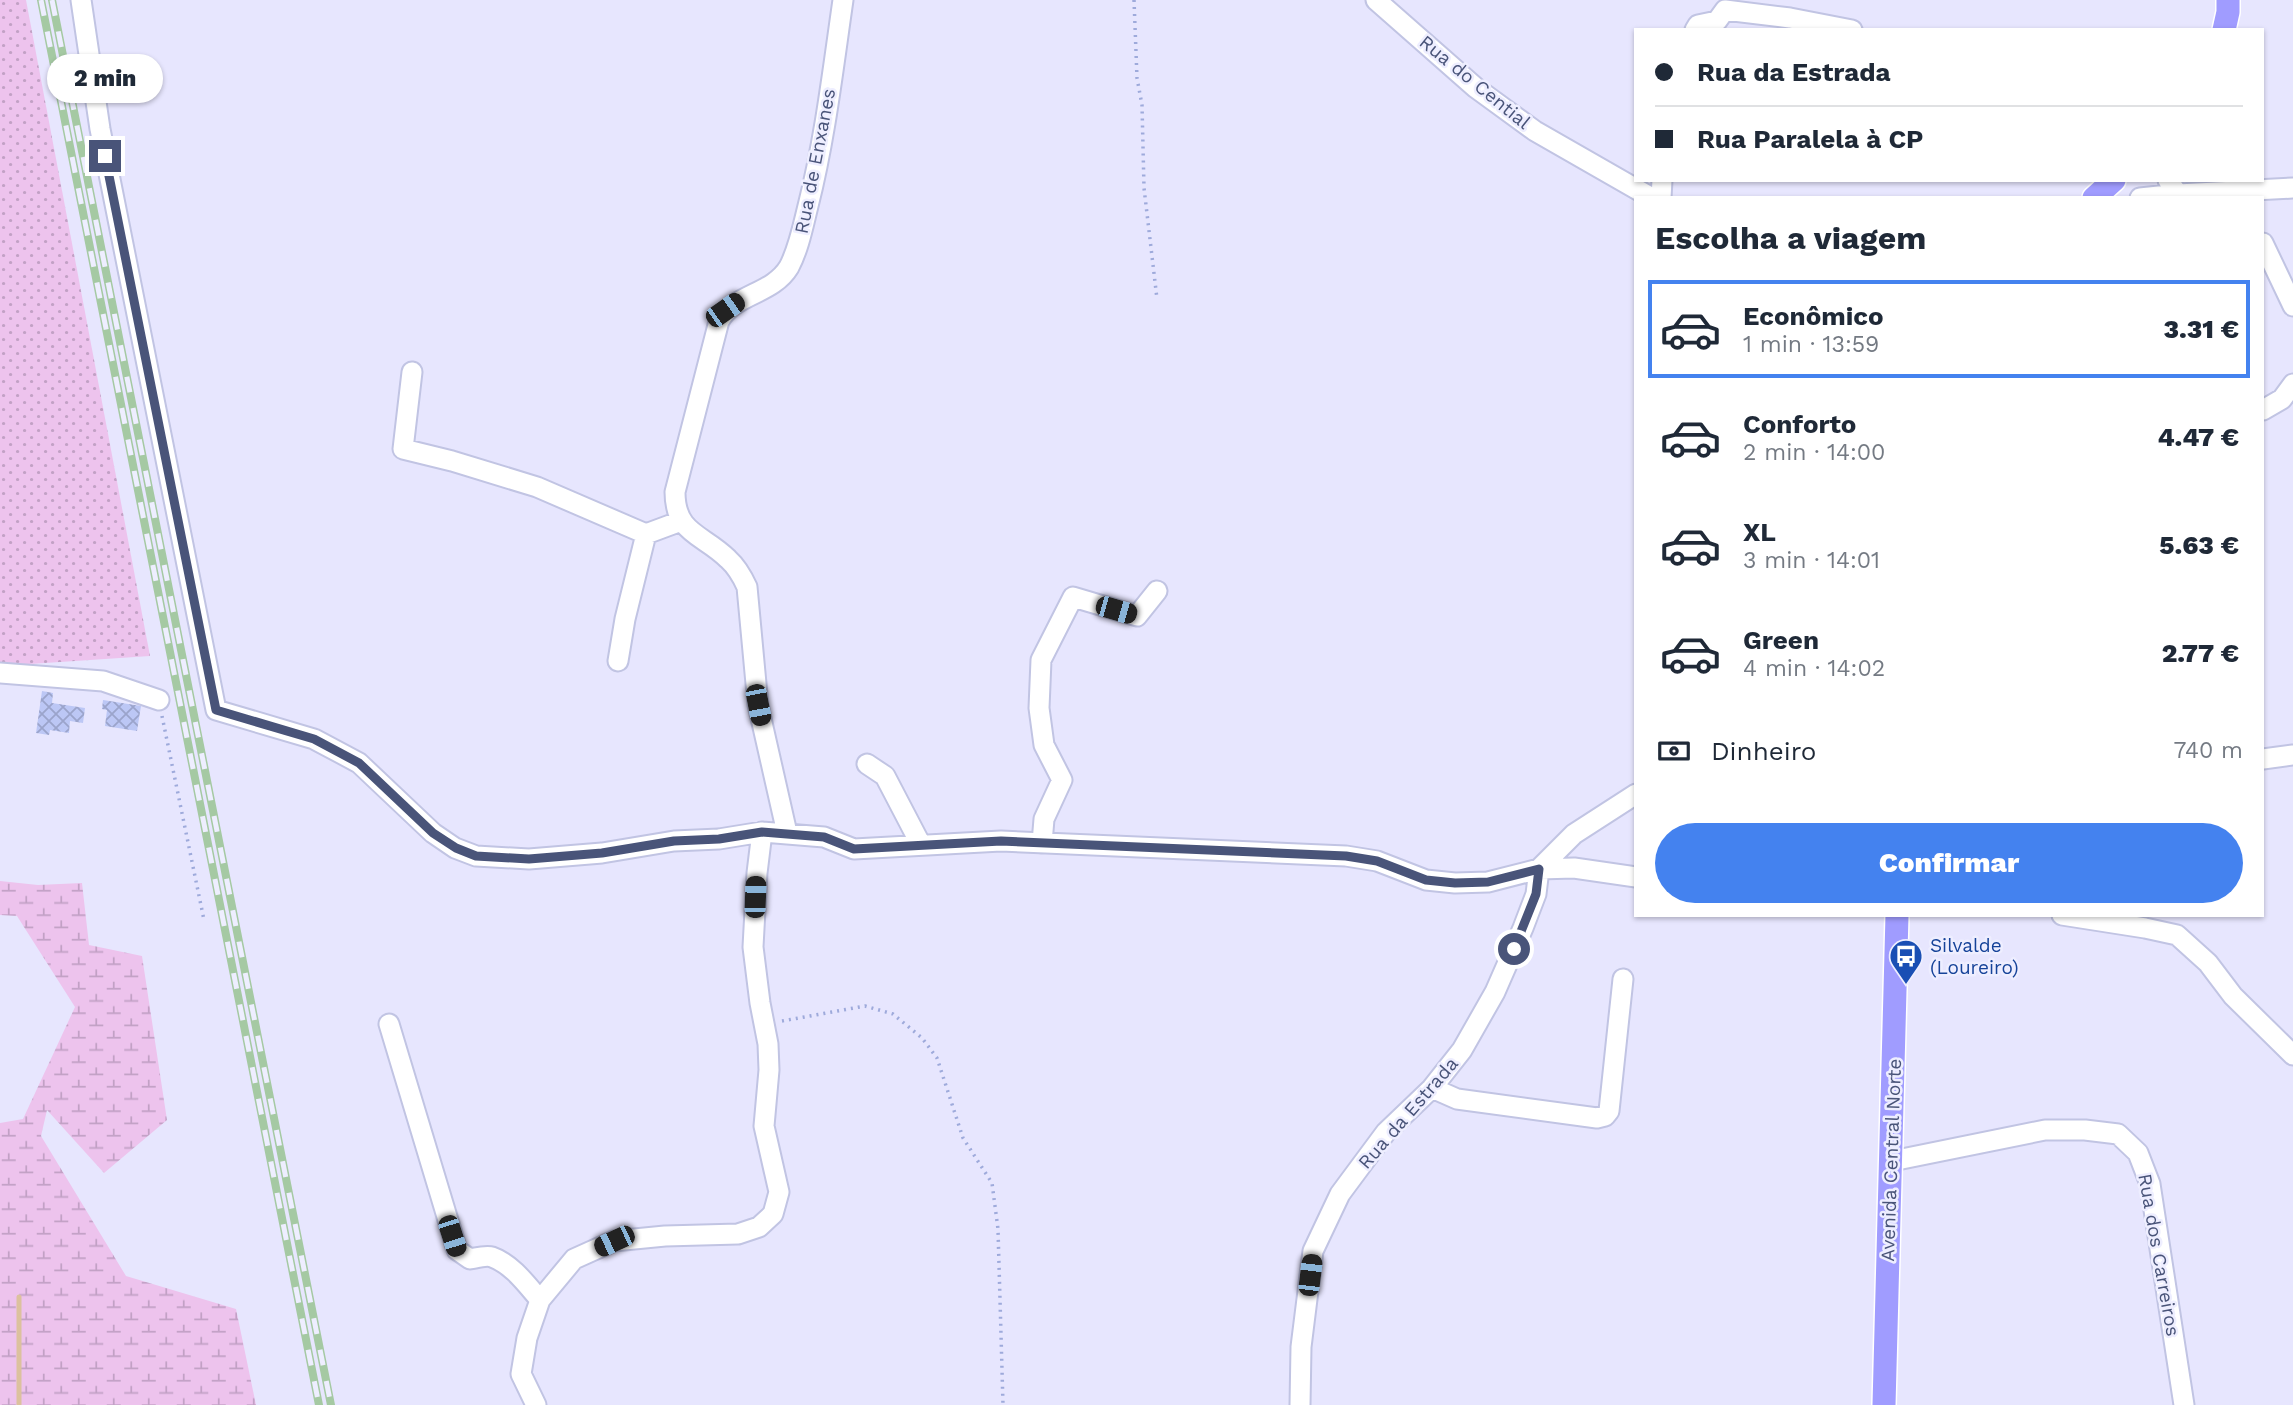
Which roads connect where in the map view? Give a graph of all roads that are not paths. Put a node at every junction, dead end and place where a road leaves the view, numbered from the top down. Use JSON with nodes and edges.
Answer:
{"nodes":[{"id":1,"x":81,"y":0,"type":"edge"},
{"id":2,"x":844,"y":0,"type":"edge"},
{"id":3,"x":1376,"y":0,"type":"edge"},
{"id":4,"x":2228,"y":0,"type":"edge"},
{"id":5,"x":1696,"y":27,"type":"edge"},
{"id":6,"x":1842,"y":28,"type":"edge"},
{"id":7,"x":2224,"y":28,"type":"edge"},
{"id":8,"x":2112,"y":182,"type":"edge"},
{"id":9,"x":2173,"y":187,"type":"edge"},
{"id":10,"x":2293,"y":188,"type":"edge"},
{"id":11,"x":2235,"y":194,"type":"edge"},
{"id":12,"x":1649,"y":196,"type":"edge"},
{"id":13,"x":2096,"y":196,"type":"edge"},
{"id":14,"x":2146,"y":196,"type":"edge"},
{"id":15,"x":2264,"y":245,"type":"edge"},
{"id":16,"x":2293,"y":306,"type":"edge"},
{"id":17,"x":412,"y":372,"type":"dead end"},
{"id":18,"x":2293,"y":384,"type":"edge"},
{"id":19,"x":2264,"y":410,"type":"edge"},
{"id":20,"x":681,"y":521,"type":"junction"},
{"id":21,"x":646,"y":534,"type":"junction"},
{"id":22,"x":1157,"y":591,"type":"dead end"},
{"id":23,"x":618,"y":661,"type":"dead end"},
{"id":24,"x":0,"y":673,"type":"edge"},
{"id":25,"x":159,"y":700,"type":"road end"},
{"id":26,"x":2293,"y":755,"type":"edge"},
{"id":27,"x":2264,"y":760,"type":"edge"},
{"id":28,"x":867,"y":764,"type":"dead end"},
{"id":29,"x":1634,"y":795,"type":"edge"},
{"id":30,"x":762,"y":832,"type":"junction"},
{"id":31,"x":787,"y":833,"type":"junction"},
{"id":32,"x":1042,"y":843,"type":"junction"},
{"id":33,"x":921,"y":845,"type":"junction"},
{"id":34,"x":1539,"y":869,"type":"junction"},
{"id":35,"x":1634,"y":877,"type":"edge"},
{"id":36,"x":1897,"y":917,"type":"edge"},
{"id":37,"x":2086,"y":917,"type":"edge"},
{"id":38,"x":2146,"y":922,"type":"edge"},
{"id":39,"x":1623,"y":979,"type":"dead end"},
{"id":40,"x":389,"y":1024,"type":"dead end"},
{"id":41,"x":2293,"y":1055,"type":"edge"},
{"id":42,"x":1432,"y":1088,"type":"junction"},
{"id":43,"x":1892,"y":1161,"type":"junction"},
{"id":44,"x":540,"y":1300,"type":"junction"},
{"id":45,"x":536,"y":1405,"type":"edge"},
{"id":46,"x":1300,"y":1405,"type":"edge"},
{"id":47,"x":1884,"y":1405,"type":"edge"},
{"id":48,"x":2185,"y":1405,"type":"edge"}],
"edges":[{"from":1,"to":30,"type":"street"},
{"from":2,"to":20,"type":"street","name":"Rua de Enxanes"},
{"from":3,"to":12,"type":"street","name":"Rua do Cential"},
{"from":4,"to":7,"type":"main road"},
{"from":5,"to":6,"type":"street"},
{"from":8,"to":13,"type":"main road"},
{"from":9,"to":11,"type":"street"},
{"from":9,"to":14,"type":"street"},
{"from":10,"to":11,"type":"street"},
{"from":15,"to":16,"type":"street"},
{"from":17,"to":21,"type":"street"},
{"from":18,"to":19,"type":"street"},
{"from":20,"to":21,"type":"street"},
{"from":20,"to":31,"type":"street"},
{"from":21,"to":23,"type":"street"},
{"from":22,"to":32,"type":"street"},
{"from":24,"to":25,"type":"street"},
{"from":26,"to":27,"type":"street"},
{"from":28,"to":33,"type":"street"},
{"from":29,"to":34,"type":"street"},
{"from":30,"to":31,"type":"street"},
{"from":30,"to":44,"type":"street"},
{"from":31,"to":33,"type":"street"},
{"from":32,"to":33,"type":"street"},
{"from":32,"to":34,"type":"street"},
{"from":34,"to":35,"type":"street"},
{"from":34,"to":42,"type":"street","name":"Rua da Estrada"},
{"from":36,"to":43,"type":"main road","name":"Avenida Central Norte"},
{"from":37,"to":38,"type":"street"},
{"from":38,"to":41,"type":"street"},
{"from":39,"to":42,"type":"street"},
{"from":40,"to":44,"type":"street"},
{"from":42,"to":46,"type":"street","name":"Rua da Estrada"},
{"from":43,"to":47,"type":"main road","name":"Avenida Central Norte"},
{"from":43,"to":48,"type":"street","name":"Rua dos Carreiros"},
{"from":44,"to":45,"type":"street"}]}
